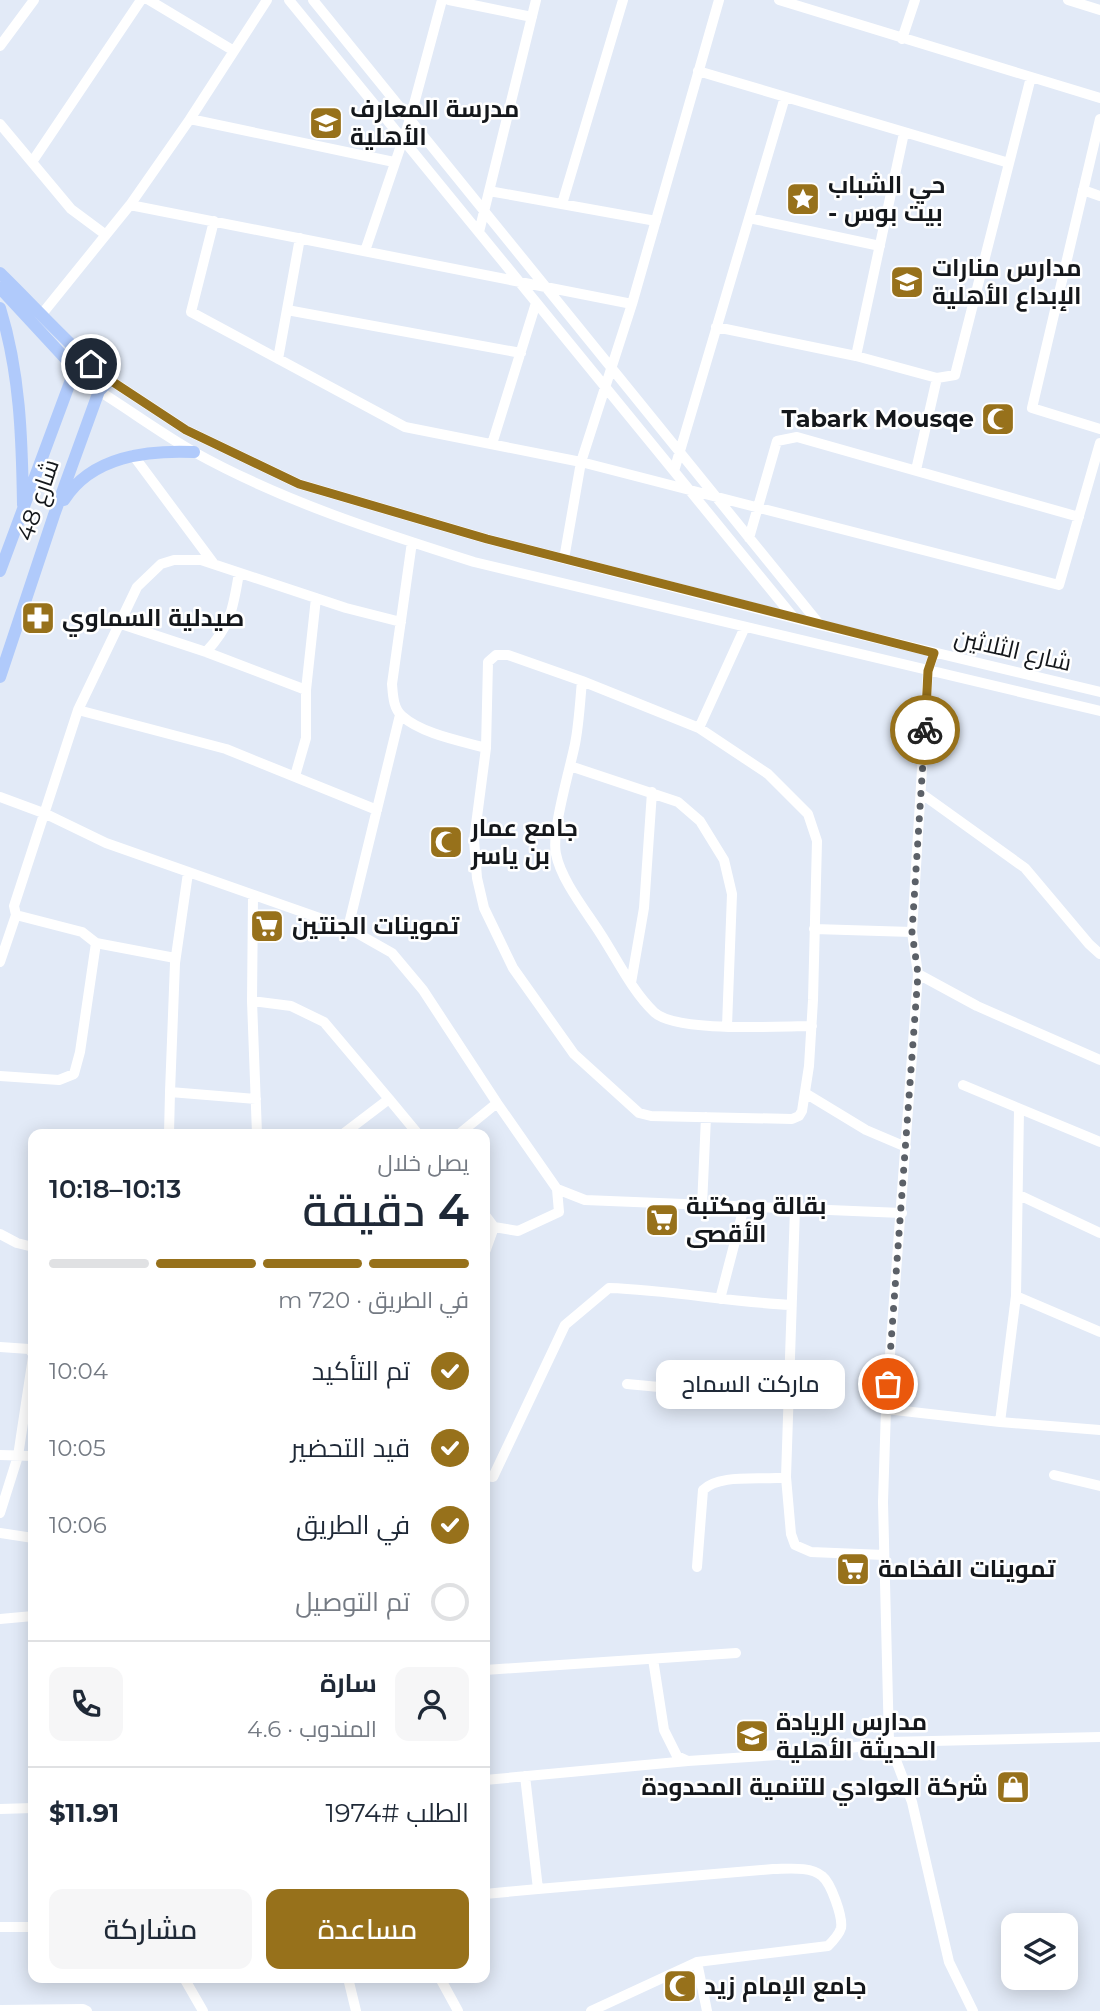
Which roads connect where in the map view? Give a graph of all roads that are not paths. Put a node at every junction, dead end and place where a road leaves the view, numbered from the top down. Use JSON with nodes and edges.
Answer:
{"nodes":[{"id":1,"x":34,"y":0,"type":"edge"},
{"id":2,"x":141,"y":0,"type":"edge"},
{"id":3,"x":149,"y":0,"type":"edge"},
{"id":4,"x":267,"y":0,"type":"edge"},
{"id":5,"x":289,"y":0,"type":"edge"},
{"id":6,"x":313,"y":0,"type":"edge"},
{"id":7,"x":442,"y":0,"type":"edge"},
{"id":8,"x":449,"y":0,"type":"edge"},
{"id":9,"x":536,"y":0,"type":"edge"},
{"id":10,"x":623,"y":0,"type":"edge"},
{"id":11,"x":719,"y":0,"type":"edge"},
{"id":12,"x":779,"y":0,"type":"edge"},
{"id":13,"x":915,"y":0,"type":"edge"},
{"id":14,"x":1068,"y":0,"type":"edge"},
{"id":15,"x":820,"y":6,"type":"edge"},
{"id":16,"x":1100,"y":10,"type":"edge"},
{"id":17,"x":532,"y":17,"type":"junction"},
{"id":18,"x":902,"y":39,"type":"junction"},
{"id":19,"x":0,"y":46,"type":"edge"},
{"id":20,"x":234,"y":51,"type":"junction"},
{"id":21,"x":698,"y":71,"type":"junction"},
{"id":22,"x":1031,"y":77,"type":"junction"},
{"id":23,"x":785,"y":97,"type":"junction"},
{"id":24,"x":1100,"y":98,"type":"edge"},
{"id":25,"x":190,"y":118,"type":"junction"},
{"id":26,"x":410,"y":119,"type":"junction"},
{"id":27,"x":1100,"y":119,"type":"edge"},
{"id":28,"x":0,"y":124,"type":"edge"},
{"id":29,"x":904,"y":133,"type":"junction"},
{"id":30,"x":403,"y":138,"type":"junction"},
{"id":31,"x":32,"y":162,"type":"junction"},
{"id":32,"x":394,"y":162,"type":"junction"},
{"id":33,"x":1009,"y":163,"type":"junction"},
{"id":34,"x":1083,"y":190,"type":"junction"},
{"id":35,"x":489,"y":191,"type":"junction"},
{"id":36,"x":1100,"y":196,"type":"edge"},
{"id":37,"x":562,"y":204,"type":"junction"},
{"id":38,"x":130,"y":205,"type":"junction"},
{"id":39,"x":484,"y":210,"type":"junction"},
{"id":40,"x":749,"y":218,"type":"junction"},
{"id":41,"x":214,"y":221,"type":"junction"},
{"id":42,"x":656,"y":221,"type":"junction"},
{"id":43,"x":478,"y":232,"type":"junction"},
{"id":44,"x":106,"y":235,"type":"junction"},
{"id":45,"x":300,"y":238,"type":"junction"},
{"id":46,"x":880,"y":246,"type":"junction"},
{"id":47,"x":365,"y":251,"type":"junction"},
{"id":48,"x":0,"y":273,"type":"edge"},
{"id":49,"x":519,"y":281,"type":"junction"},
{"id":50,"x":546,"y":287,"type":"junction"},
{"id":51,"x":0,"y":288,"type":"edge"},
{"id":52,"x":536,"y":303,"type":"junction"},
{"id":53,"x":632,"y":304,"type":"junction"},
{"id":54,"x":0,"y":308,"type":"edge"},
{"id":55,"x":287,"y":310,"type":"junction"},
{"id":56,"x":42,"y":314,"type":"junction"},
{"id":57,"x":716,"y":327,"type":"junction"},
{"id":58,"x":73,"y":349,"type":"junction"},
{"id":59,"x":521,"y":353,"type":"junction"},
{"id":60,"x":856,"y":356,"type":"junction"},
{"id":61,"x":278,"y":359,"type":"junction"},
{"id":62,"x":612,"y":368,"type":"junction"},
{"id":63,"x":75,"y":369,"type":"junction"},
{"id":64,"x":937,"y":378,"type":"junction"},
{"id":65,"x":110,"y":380,"type":"junction"},
{"id":66,"x":606,"y":388,"type":"junction"},
{"id":67,"x":99,"y":391,"type":"junction"},
{"id":68,"x":1100,"y":429,"type":"edge"},
{"id":69,"x":1100,"y":443,"type":"edge"},
{"id":70,"x":492,"y":444,"type":"junction"},
{"id":71,"x":194,"y":452,"type":"junction"},
{"id":72,"x":680,"y":452,"type":"junction"},
{"id":73,"x":133,"y":455,"type":"junction"},
{"id":74,"x":582,"y":462,"type":"junction"},
{"id":75,"x":916,"y":470,"type":"junction"},
{"id":76,"x":674,"y":471,"type":"junction"},
{"id":77,"x":689,"y":490,"type":"junction"},
{"id":78,"x":716,"y":497,"type":"junction"},
{"id":79,"x":757,"y":507,"type":"junction"},
{"id":80,"x":23,"y":512,"type":"junction"},
{"id":81,"x":54,"y":515,"type":"junction"},
{"id":82,"x":1079,"y":517,"type":"junction"},
{"id":83,"x":749,"y":537,"type":"junction"},
{"id":84,"x":412,"y":542,"type":"junction"},
{"id":85,"x":564,"y":559,"type":"junction"},
{"id":86,"x":214,"y":564,"type":"junction"},
{"id":87,"x":0,"y":571,"type":"edge"},
{"id":88,"x":239,"y":573,"type":"junction"},
{"id":89,"x":316,"y":598,"type":"junction"},
{"id":90,"x":794,"y":618,"type":"junction"},
{"id":91,"x":401,"y":622,"type":"junction"},
{"id":92,"x":118,"y":623,"type":"junction"},
{"id":93,"x":820,"y":625,"type":"junction"},
{"id":94,"x":745,"y":627,"type":"junction"},
{"id":95,"x":206,"y":652,"type":"junction"},
{"id":96,"x":934,"y":653,"type":"junction"},
{"id":97,"x":928,"y":671,"type":"junction"},
{"id":98,"x":0,"y":677,"type":"edge"},
{"id":99,"x":582,"y":681,"type":"junction"},
{"id":100,"x":306,"y":690,"type":"junction"},
{"id":101,"x":1100,"y":692,"type":"edge"},
{"id":102,"x":78,"y":710,"type":"junction"},
{"id":103,"x":1100,"y":710,"type":"edge"},
{"id":104,"x":400,"y":715,"type":"junction"},
{"id":105,"x":699,"y":728,"type":"junction"},
{"id":106,"x":486,"y":748,"type":"junction"},
{"id":107,"x":570,"y":766,"type":"junction"},
{"id":108,"x":295,"y":776,"type":"junction"},
{"id":109,"x":652,"y":792,"type":"junction"},
{"id":110,"x":922,"y":794,"type":"junction"},
{"id":111,"x":0,"y":797,"type":"edge"},
{"id":112,"x":377,"y":810,"type":"junction"},
{"id":113,"x":46,"y":814,"type":"junction"},
{"id":114,"x":188,"y":873,"type":"junction"},
{"id":115,"x":253,"y":896,"type":"junction"},
{"id":116,"x":16,"y":915,"type":"junction"},
{"id":117,"x":348,"y":928,"type":"junction"},
{"id":118,"x":814,"y":929,"type":"junction"},
{"id":119,"x":912,"y":932,"type":"junction"},
{"id":120,"x":96,"y":943,"type":"junction"},
{"id":121,"x":1100,"y":954,"type":"edge"},
{"id":122,"x":175,"y":958,"type":"junction"},
{"id":123,"x":0,"y":962,"type":"edge"},
{"id":124,"x":918,"y":974,"type":"junction"},
{"id":125,"x":631,"y":983,"type":"junction"},
{"id":126,"x":252,"y":1001,"type":"junction"},
{"id":127,"x":727,"y":1026,"type":"junction"},
{"id":128,"x":812,"y":1026,"type":"junction"},
{"id":129,"x":1100,"y":1060,"type":"edge"},
{"id":130,"x":0,"y":1076,"type":"edge"},
{"id":131,"x":964,"y":1085,"type":"dead end"},
{"id":132,"x":170,"y":1092,"type":"junction"},
{"id":133,"x":805,"y":1093,"type":"junction"},
{"id":134,"x":256,"y":1099,"type":"junction"},
{"id":135,"x":389,"y":1099,"type":"junction"},
{"id":136,"x":496,"y":1103,"type":"junction"},
{"id":137,"x":1018,"y":1110,"type":"junction"},
{"id":138,"x":706,"y":1117,"type":"junction"},
{"id":139,"x":169,"y":1129,"type":"edge"},
{"id":140,"x":257,"y":1129,"type":"edge"},
{"id":141,"x":350,"y":1129,"type":"edge"},
{"id":142,"x":414,"y":1129,"type":"edge"},
{"id":143,"x":465,"y":1129,"type":"edge"},
{"id":144,"x":1100,"y":1142,"type":"edge"},
{"id":145,"x":906,"y":1147,"type":"junction"},
{"id":146,"x":557,"y":1189,"type":"junction"},
{"id":147,"x":1018,"y":1195,"type":"junction"},
{"id":148,"x":702,"y":1206,"type":"junction"},
{"id":149,"x":744,"y":1207,"type":"junction"},
{"id":150,"x":795,"y":1208,"type":"junction"},
{"id":151,"x":902,"y":1213,"type":"junction"},
{"id":152,"x":490,"y":1222,"type":"edge"},
{"id":153,"x":494,"y":1227,"type":"junction"},
{"id":154,"x":1100,"y":1233,"type":"edge"},
{"id":155,"x":0,"y":1234,"type":"edge"},
{"id":156,"x":490,"y":1238,"type":"edge"},
{"id":157,"x":28,"y":1246,"type":"edge"},
{"id":158,"x":1016,"y":1296,"type":"junction"},
{"id":159,"x":720,"y":1299,"type":"junction"},
{"id":160,"x":791,"y":1305,"type":"junction"},
{"id":161,"x":1100,"y":1332,"type":"edge"},
{"id":162,"x":0,"y":1347,"type":"edge"},
{"id":163,"x":28,"y":1352,"type":"edge"},
{"id":164,"x":627,"y":1384,"type":"dead end"},
{"id":165,"x":28,"y":1387,"type":"edge"},
{"id":166,"x":788,"y":1399,"type":"junction"},
{"id":167,"x":886,"y":1409,"type":"junction"},
{"id":168,"x":1000,"y":1422,"type":"junction"},
{"id":169,"x":1100,"y":1430,"type":"edge"},
{"id":170,"x":0,"y":1455,"type":"edge"},
{"id":171,"x":18,"y":1456,"type":"junction"},
{"id":172,"x":28,"y":1456,"type":"edge"},
{"id":173,"x":1054,"y":1475,"type":"dead end"},
{"id":174,"x":490,"y":1477,"type":"edge"},
{"id":175,"x":786,"y":1477,"type":"junction"},
{"id":176,"x":1100,"y":1486,"type":"edge"},
{"id":177,"x":0,"y":1513,"type":"edge"},
{"id":178,"x":0,"y":1533,"type":"edge"},
{"id":179,"x":28,"y":1537,"type":"edge"},
{"id":180,"x":884,"y":1555,"type":"junction"},
{"id":181,"x":697,"y":1567,"type":"dead end"},
{"id":182,"x":28,"y":1616,"type":"edge"},
{"id":183,"x":0,"y":1619,"type":"edge"},
{"id":184,"x":736,"y":1653,"type":"dead end"},
{"id":185,"x":653,"y":1659,"type":"junction"},
{"id":186,"x":490,"y":1671,"type":"edge"},
{"id":187,"x":1100,"y":1737,"type":"edge"},
{"id":188,"x":888,"y":1742,"type":"junction"},
{"id":189,"x":688,"y":1761,"type":"junction"},
{"id":190,"x":525,"y":1776,"type":"junction"},
{"id":191,"x":490,"y":1780,"type":"edge"},
{"id":192,"x":28,"y":1808,"type":"edge"},
{"id":193,"x":0,"y":1809,"type":"edge"},
{"id":194,"x":538,"y":1889,"type":"junction"},
{"id":195,"x":490,"y":1894,"type":"edge"},
{"id":196,"x":0,"y":1927,"type":"edge"},
{"id":197,"x":28,"y":1927,"type":"edge"},
{"id":198,"x":697,"y":1962,"type":"junction"},
{"id":199,"x":187,"y":1983,"type":"edge"},
{"id":200,"x":349,"y":1983,"type":"edge"},
{"id":201,"x":443,"y":1983,"type":"edge"},
{"id":202,"x":609,"y":2007,"type":"edge"},
{"id":203,"x":0,"y":2010,"type":"edge"},
{"id":204,"x":87,"y":2011,"type":"edge"},
{"id":205,"x":203,"y":2011,"type":"edge"},
{"id":206,"x":356,"y":2011,"type":"edge"},
{"id":207,"x":458,"y":2011,"type":"edge"},
{"id":208,"x":591,"y":2011,"type":"edge"},
{"id":209,"x":706,"y":2011,"type":"edge"},
{"id":210,"x":973,"y":2011,"type":"edge"}],
"edges":[{"from":1,"to":19,"type":"street"},
{"from":2,"to":31,"type":"street"},
{"from":3,"to":20,"type":"street"},
{"from":4,"to":20,"type":"street"},
{"from":5,"to":30,"type":"street"},
{"from":6,"to":26,"type":"street"},
{"from":7,"to":26,"type":"street"},
{"from":8,"to":17,"type":"street"},
{"from":9,"to":17,"type":"street"},
{"from":10,"to":37,"type":"street"},
{"from":11,"to":21,"type":"street"},
{"from":12,"to":15,"type":"street"},
{"from":13,"to":18,"type":"street"},
{"from":14,"to":16,"type":"street"},
{"from":15,"to":18,"type":"street"},
{"from":17,"to":35,"type":"street"},
{"from":18,"to":22,"type":"street"},
{"from":20,"to":25,"type":"street"},
{"from":21,"to":23,"type":"street"},
{"from":21,"to":42,"type":"street"},
{"from":22,"to":24,"type":"street"},
{"from":22,"to":33,"type":"street"},
{"from":23,"to":29,"type":"street"},
{"from":23,"to":40,"type":"street"},
{"from":25,"to":32,"type":"street"},
{"from":25,"to":38,"type":"street"},
{"from":26,"to":30,"type":"street"},
{"from":26,"to":39,"type":"street"},
{"from":27,"to":34,"type":"street"},
{"from":28,"to":31,"type":"street"},
{"from":29,"to":33,"type":"street"},
{"from":29,"to":46,"type":"street"},
{"from":30,"to":32,"type":"street"},
{"from":30,"to":43,"type":"street"},
{"from":31,"to":44,"type":"street"},
{"from":32,"to":47,"type":"street"},
{"from":33,"to":64,"type":"street"},
{"from":34,"to":36,"type":"street"},
{"from":34,"to":68,"type":"street"},
{"from":35,"to":37,"type":"street"},
{"from":35,"to":39,"type":"street"},
{"from":37,"to":42,"type":"street"},
{"from":38,"to":41,"type":"street"},
{"from":38,"to":44,"type":"street"},
{"from":39,"to":43,"type":"street"},
{"from":39,"to":50,"type":"street"},
{"from":40,"to":46,"type":"street"},
{"from":40,"to":57,"type":"street"},
{"from":41,"to":45,"type":"street"},
{"from":41,"to":61,"type":"street"},
{"from":42,"to":53,"type":"street"},
{"from":43,"to":49,"type":"street"},
{"from":44,"to":56,"type":"street"},
{"from":45,"to":47,"type":"street"},
{"from":45,"to":55,"type":"street"},
{"from":46,"to":60,"type":"street"},
{"from":47,"to":49,"type":"street"},
{"from":48,"to":56,"type":"main road","name":"شارع الثلاثين"},
{"from":49,"to":50,"type":"street"},
{"from":49,"to":52,"type":"street"},
{"from":50,"to":53,"type":"street"},
{"from":50,"to":62,"type":"street"},
{"from":51,"to":63,"type":"main road","name":"شارع الثلاثين"},
{"from":52,"to":59,"type":"street"},
{"from":52,"to":66,"type":"street"},
{"from":53,"to":62,"type":"street"},
{"from":54,"to":80,"type":"main road"},
{"from":55,"to":59,"type":"street"},
{"from":55,"to":61,"type":"street"},
{"from":56,"to":58,"type":"main road","name":"شارع الثلاثين"},
{"from":57,"to":60,"type":"street"},
{"from":57,"to":72,"type":"street"},
{"from":58,"to":63,"type":"main road","name":"شارع 48"},
{"from":58,"to":65,"type":"main road","name":"شارع الثلاثين"},
{"from":59,"to":70,"type":"street"},
{"from":60,"to":64,"type":"street"},
{"from":61,"to":70,"type":"street"},
{"from":62,"to":66,"type":"street"},
{"from":62,"to":72,"type":"street"},
{"from":63,"to":67,"type":"main road","name":"شارع الثلاثين"},
{"from":63,"to":80,"type":"main road","name":"شارع 48"},
{"from":64,"to":75,"type":"street"},
{"from":65,"to":67,"type":"main road","name":"شارع 48"},
{"from":65,"to":85,"type":"street","name":"شارع الثلاثين"},
{"from":66,"to":74,"type":"street"},
{"from":66,"to":76,"type":"street"},
{"from":67,"to":71,"type":"street","name":"شارع الثلاثين"},
{"from":67,"to":81,"type":"main road","name":"شارع 48"},
{"from":69,"to":82,"type":"street"},
{"from":70,"to":74,"type":"street"},
{"from":71,"to":73,"type":"main road"},
{"from":71,"to":84,"type":"street","name":"شارع الثلاثين"},
{"from":72,"to":76,"type":"street"},
{"from":72,"to":78,"type":"street"},
{"from":73,"to":81,"type":"main road"},
{"from":73,"to":86,"type":"street"},
{"from":74,"to":77,"type":"street"},
{"from":74,"to":85,"type":"street"},
{"from":75,"to":79,"type":"street"},
{"from":75,"to":82,"type":"street"},
{"from":76,"to":77,"type":"street"},
{"from":77,"to":78,"type":"street"},
{"from":77,"to":90,"type":"street"},
{"from":78,"to":79,"type":"street"},
{"from":78,"to":83,"type":"street"},
{"from":79,"to":82,"type":"street"},
{"from":79,"to":83,"type":"street"},
{"from":80,"to":87,"type":"main road","name":"شارع 48"},
{"from":81,"to":98,"type":"main road","name":"شارع 48"},
{"from":83,"to":93,"type":"street"},
{"from":84,"to":91,"type":"street"},
{"from":84,"to":94,"type":"street","name":"شارع الثلاثين"},
{"from":85,"to":90,"type":"street","name":"شارع الثلاثين"},
{"from":86,"to":88,"type":"street"},
{"from":86,"to":92,"type":"street"},
{"from":88,"to":89,"type":"street"},
{"from":88,"to":95,"type":"street"},
{"from":89,"to":91,"type":"street"},
{"from":89,"to":100,"type":"street"},
{"from":90,"to":93,"type":"street","name":"شارع الثلاثين"},
{"from":91,"to":104,"type":"street"},
{"from":92,"to":95,"type":"street"},
{"from":92,"to":102,"type":"street"},
{"from":93,"to":96,"type":"street","name":"شارع الثلاثين"},
{"from":94,"to":97,"type":"street","name":"شارع الثلاثين"},
{"from":94,"to":105,"type":"street"},
{"from":95,"to":100,"type":"street"},
{"from":96,"to":97,"type":"street"},
{"from":96,"to":101,"type":"street","name":"شارع الثلاثين"},
{"from":97,"to":103,"type":"street","name":"شارع الثلاثين"},
{"from":97,"to":110,"type":"street"},
{"from":99,"to":105,"type":"street"},
{"from":99,"to":106,"type":"street"},
{"from":99,"to":107,"type":"street"},
{"from":100,"to":108,"type":"street"},
{"from":102,"to":108,"type":"street"},
{"from":102,"to":113,"type":"street"},
{"from":104,"to":106,"type":"street"},
{"from":104,"to":112,"type":"street"},
{"from":105,"to":118,"type":"street"},
{"from":106,"to":138,"type":"street"},
{"from":107,"to":109,"type":"street"},
{"from":107,"to":125,"type":"street"},
{"from":108,"to":112,"type":"street"},
{"from":109,"to":125,"type":"street"},
{"from":109,"to":127,"type":"street"},
{"from":110,"to":119,"type":"street"},
{"from":110,"to":121,"type":"street"},
{"from":111,"to":113,"type":"street"},
{"from":112,"to":117,"type":"street"},
{"from":113,"to":114,"type":"street"},
{"from":113,"to":116,"type":"street"},
{"from":114,"to":115,"type":"street"},
{"from":114,"to":122,"type":"street"},
{"from":115,"to":117,"type":"street"},
{"from":115,"to":126,"type":"street"},
{"from":116,"to":120,"type":"street"},
{"from":116,"to":123,"type":"street"},
{"from":117,"to":136,"type":"street"},
{"from":118,"to":119,"type":"street"},
{"from":118,"to":128,"type":"street"},
{"from":119,"to":124,"type":"street"},
{"from":120,"to":122,"type":"street"},
{"from":120,"to":130,"type":"street"},
{"from":122,"to":132,"type":"street"},
{"from":124,"to":129,"type":"street"},
{"from":124,"to":145,"type":"street"},
{"from":125,"to":127,"type":"street"},
{"from":126,"to":134,"type":"street"},
{"from":126,"to":135,"type":"street"},
{"from":127,"to":128,"type":"street"},
{"from":128,"to":133,"type":"street"},
{"from":131,"to":137,"type":"street"},
{"from":132,"to":134,"type":"street"},
{"from":132,"to":139,"type":"street"},
{"from":133,"to":138,"type":"street"},
{"from":133,"to":145,"type":"street"},
{"from":134,"to":140,"type":"street"},
{"from":135,"to":141,"type":"street"},
{"from":135,"to":142,"type":"street"},
{"from":136,"to":143,"type":"street"},
{"from":136,"to":146,"type":"street"},
{"from":137,"to":144,"type":"street"},
{"from":137,"to":147,"type":"street"},
{"from":138,"to":148,"type":"street"},
{"from":145,"to":151,"type":"street"},
{"from":146,"to":148,"type":"street"},
{"from":146,"to":153,"type":"street"},
{"from":147,"to":154,"type":"street"},
{"from":147,"to":158,"type":"street"},
{"from":148,"to":149,"type":"street"},
{"from":149,"to":150,"type":"street"},
{"from":149,"to":159,"type":"street"},
{"from":150,"to":151,"type":"street"},
{"from":150,"to":160,"type":"street"},
{"from":151,"to":167,"type":"street"},
{"from":152,"to":153,"type":"street"},
{"from":153,"to":156,"type":"street"},
{"from":155,"to":157,"type":"street"},
{"from":158,"to":161,"type":"street"},
{"from":158,"to":168,"type":"street"},
{"from":159,"to":160,"type":"street"},
{"from":159,"to":174,"type":"street"},
{"from":160,"to":166,"type":"street"},
{"from":162,"to":163,"type":"street"},
{"from":164,"to":166,"type":"street"},
{"from":165,"to":171,"type":"street"},
{"from":166,"to":175,"type":"street"},
{"from":167,"to":168,"type":"street"},
{"from":167,"to":180,"type":"street"},
{"from":168,"to":169,"type":"street"},
{"from":170,"to":171,"type":"street"},
{"from":171,"to":172,"type":"street"},
{"from":171,"to":177,"type":"street"},
{"from":173,"to":176,"type":"street"},
{"from":175,"to":180,"type":"street"},
{"from":175,"to":181,"type":"street"},
{"from":178,"to":179,"type":"street"},
{"from":180,"to":188,"type":"street"},
{"from":182,"to":183,"type":"street"},
{"from":184,"to":185,"type":"street"},
{"from":185,"to":186,"type":"street"},
{"from":185,"to":189,"type":"street"},
{"from":187,"to":188,"type":"street"},
{"from":188,"to":189,"type":"street"},
{"from":188,"to":210,"type":"street"},
{"from":189,"to":190,"type":"street"},
{"from":190,"to":191,"type":"street"},
{"from":190,"to":194,"type":"street"},
{"from":192,"to":193,"type":"street"},
{"from":194,"to":195,"type":"street"},
{"from":194,"to":198,"type":"street"},
{"from":196,"to":197,"type":"street"},
{"from":198,"to":202,"type":"street"},
{"from":198,"to":209,"type":"street"},
{"from":199,"to":205,"type":"street"},
{"from":200,"to":206,"type":"street"},
{"from":201,"to":207,"type":"street"},
{"from":202,"to":208,"type":"street"},
{"from":203,"to":204,"type":"street"}]}
